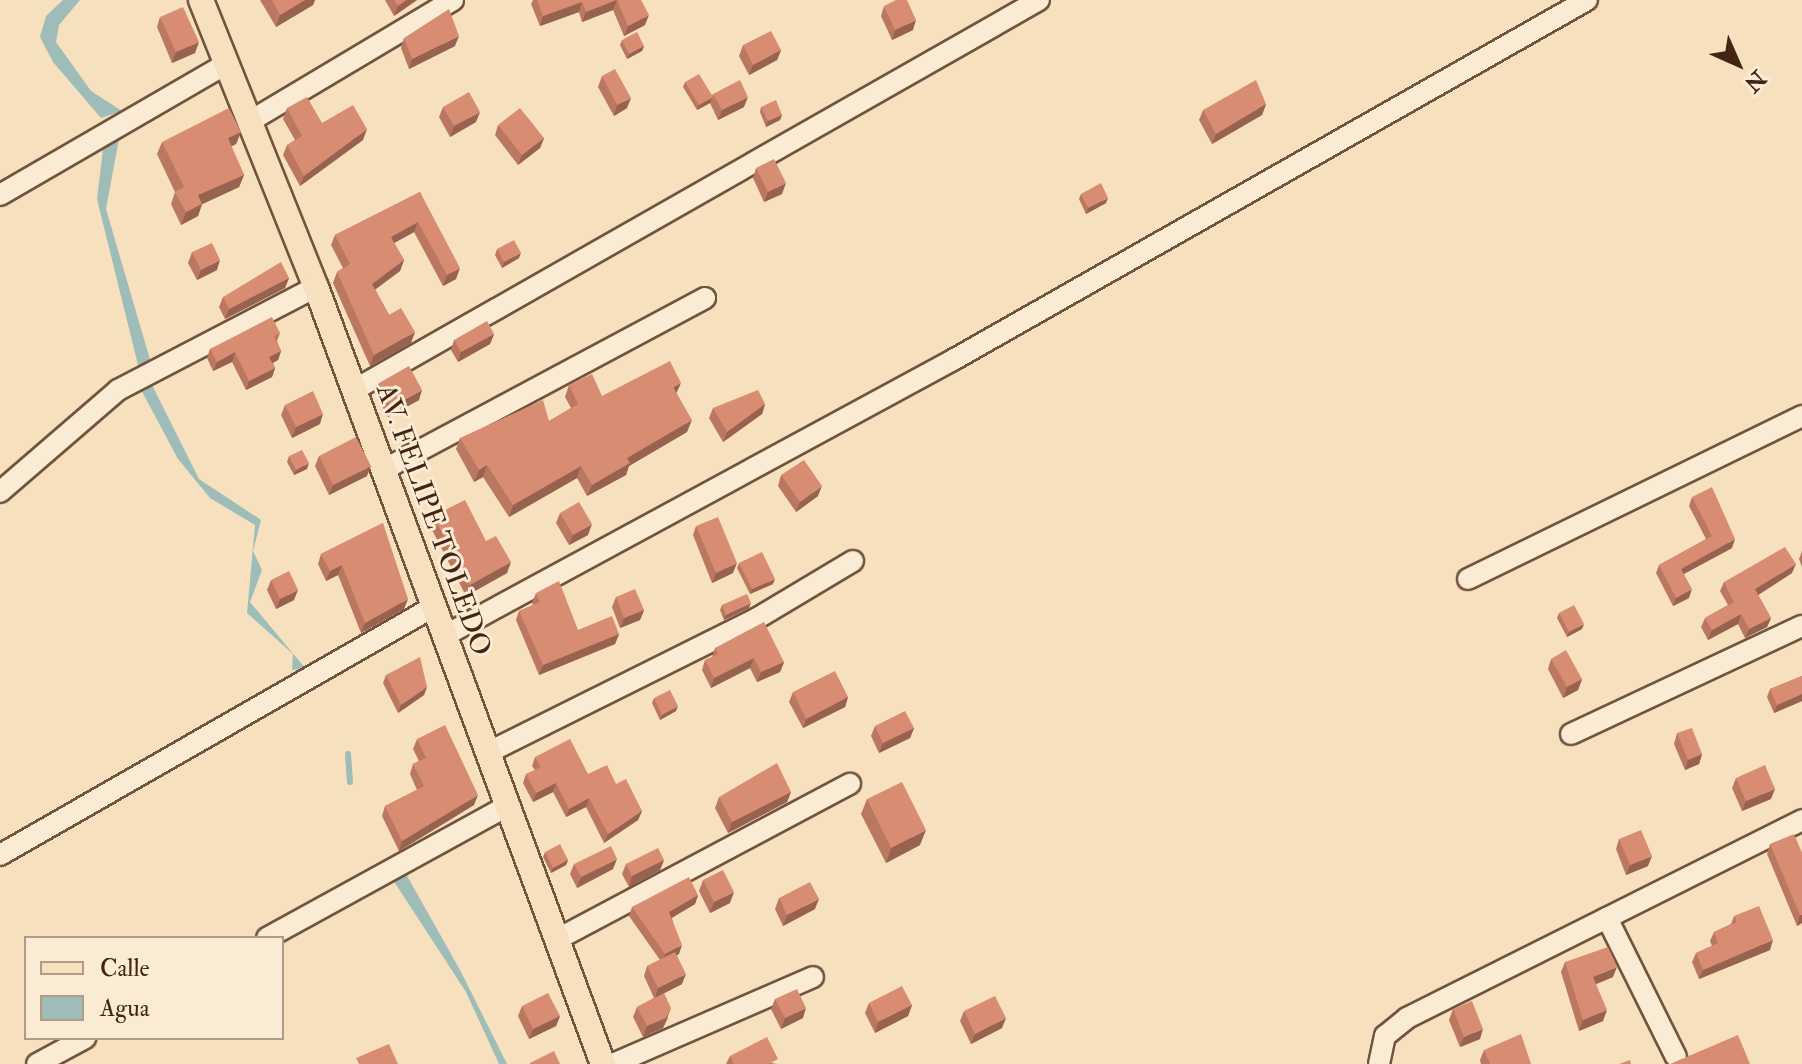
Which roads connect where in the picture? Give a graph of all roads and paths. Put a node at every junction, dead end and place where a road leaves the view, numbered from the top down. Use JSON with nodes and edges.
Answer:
{"nodes":[{"id":1,"x":201,"y":0,"type":"edge"},
{"id":2,"x":453,"y":0,"type":"edge"},
{"id":3,"x":1039,"y":0,"type":"edge"},
{"id":4,"x":1587,"y":0,"type":"edge"},
{"id":5,"x":228,"y":63,"type":"junction"},
{"id":6,"x":252,"y":120,"type":"junction"},
{"id":7,"x":0,"y":195,"type":"edge"},
{"id":8,"x":316,"y":287,"type":"junction"},
{"id":9,"x":705,"y":298,"type":"dead end"},
{"id":10,"x":354,"y":390,"type":"junction"},
{"id":11,"x":1802,"y":416,"type":"edge"},
{"id":12,"x":383,"y":470,"type":"junction"},
{"id":13,"x":0,"y":492,"type":"edge"},
{"id":14,"x":853,"y":561,"type":"dead end"},
{"id":15,"x":1468,"y":579,"type":"dead end"},
{"id":16,"x":433,"y":607,"type":"junction"},
{"id":17,"x":1802,"y":626,"type":"edge"},
{"id":18,"x":444,"y":636,"type":"junction"},
{"id":19,"x":1571,"y":734,"type":"dead end"},
{"id":20,"x":487,"y":753,"type":"junction"},
{"id":21,"x":850,"y":784,"type":"dead end"},
{"id":22,"x":507,"y":806,"type":"junction"},
{"id":23,"x":1802,"y":820,"type":"edge"},
{"id":24,"x":0,"y":855,"type":"edge"},
{"id":25,"x":1607,"y":918,"type":"junction"},
{"id":26,"x":271,"y":936,"type":"edge"},
{"id":27,"x":556,"y":940,"type":"junction"},
{"id":28,"x":813,"y":977,"type":"dead end"},
{"id":29,"x":81,"y":1040,"type":"edge"},
{"id":30,"x":1676,"y":1057,"type":"dead end"},
{"id":31,"x":37,"y":1064,"type":"edge"},
{"id":32,"x":603,"y":1064,"type":"edge"},
{"id":33,"x":613,"y":1064,"type":"edge"},
{"id":34,"x":1379,"y":1064,"type":"edge"}],
"edges":[{"from":1,"to":5,"type":"main road","name":"AV. FELIPE TOLEDO"},
{"from":2,"to":6,"type":"street"},
{"from":3,"to":10,"type":"street"},
{"from":4,"to":18,"type":"street"},
{"from":5,"to":6,"type":"main road","name":"AV. FELIPE TOLEDO"},
{"from":5,"to":7,"type":"street"},
{"from":6,"to":8,"type":"main road","name":"AV. FELIPE TOLEDO"},
{"from":8,"to":10,"type":"main road","name":"AV. FELIPE TOLEDO"},
{"from":8,"to":13,"type":"street"},
{"from":9,"to":12,"type":"street"},
{"from":10,"to":12,"type":"main road","name":"AV. FELIPE TOLEDO"},
{"from":11,"to":15,"type":"street"},
{"from":12,"to":16,"type":"main road","name":"AV. FELIPE TOLEDO"},
{"from":14,"to":20,"type":"street"},
{"from":16,"to":18,"type":"main road","name":"AV. FELIPE TOLEDO"},
{"from":16,"to":24,"type":"street"},
{"from":17,"to":19,"type":"street"},
{"from":18,"to":20,"type":"main road","name":"AV. FELIPE TOLEDO"},
{"from":20,"to":22,"type":"main road","name":"AV. FELIPE TOLEDO"},
{"from":21,"to":27,"type":"street"},
{"from":22,"to":26,"type":"street"},
{"from":22,"to":27,"type":"main road","name":"AV. FELIPE TOLEDO"},
{"from":23,"to":25,"type":"street"},
{"from":25,"to":30,"type":"street"},
{"from":25,"to":34,"type":"street"},
{"from":27,"to":32,"type":"main road","name":"AV. FELIPE TOLEDO"},
{"from":28,"to":33,"type":"street"},
{"from":29,"to":31,"type":"street"}]}
